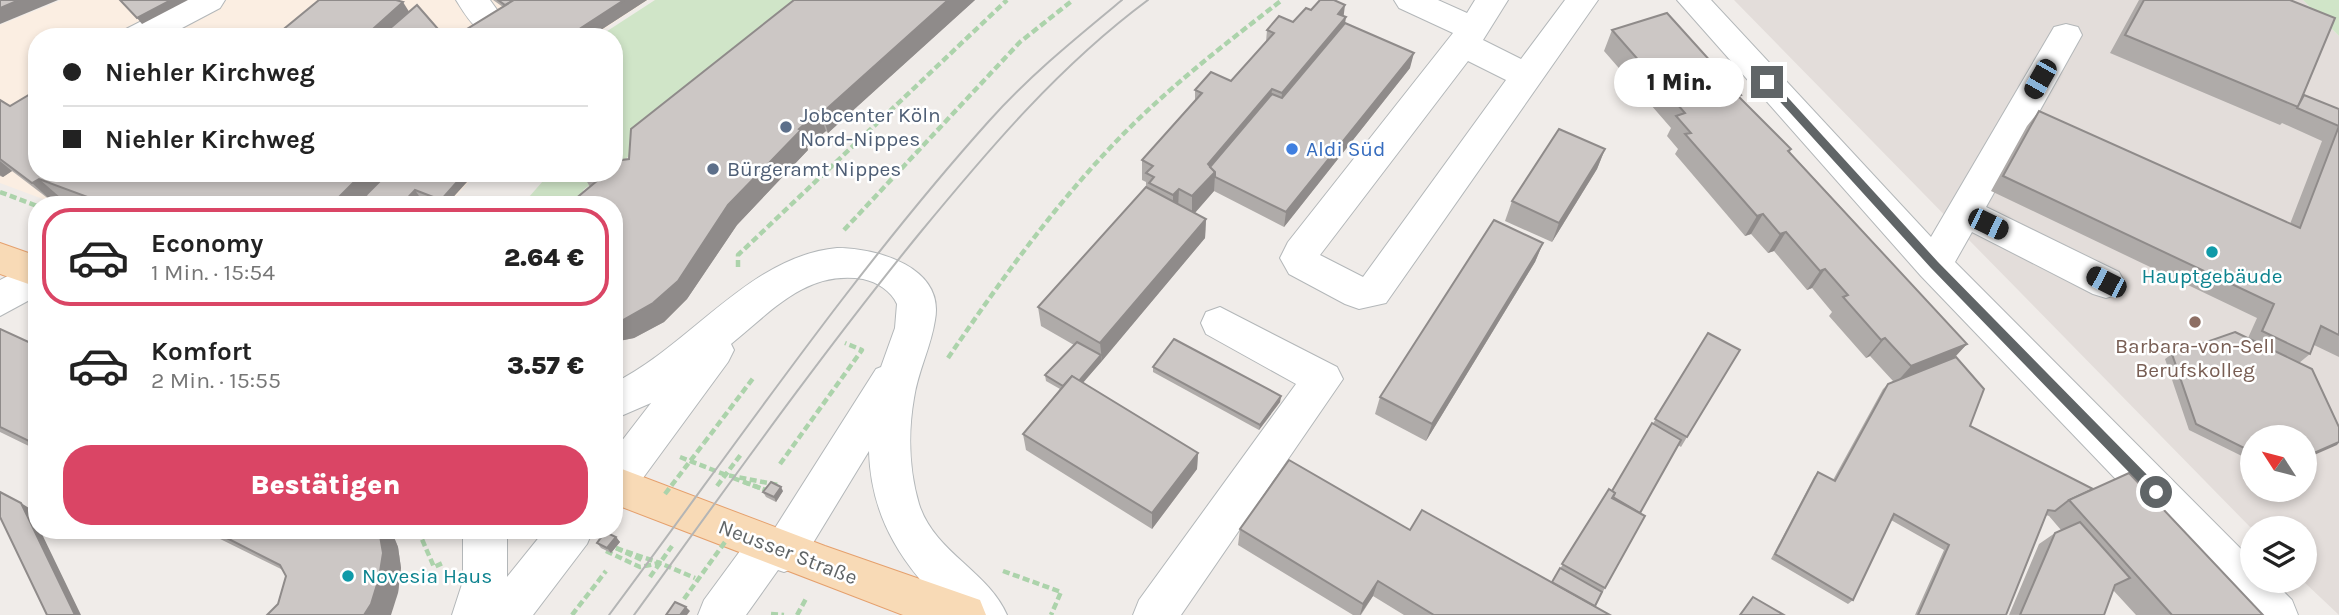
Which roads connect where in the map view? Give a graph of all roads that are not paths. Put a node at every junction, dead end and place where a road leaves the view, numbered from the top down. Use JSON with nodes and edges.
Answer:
{"nodes":[{"id":1,"x":209,"y":0,"type":"edge"},
{"id":2,"x":472,"y":0,"type":"edge"},
{"id":3,"x":1410,"y":0,"type":"edge"},
{"id":4,"x":1582,"y":0,"type":"edge"},
{"id":5,"x":1693,"y":0,"type":"edge"},
{"id":6,"x":1476,"y":24,"type":"edge"},
{"id":7,"x":492,"y":25,"type":"edge"},
{"id":8,"x":155,"y":28,"type":"edge"},
{"id":9,"x":2066,"y":35,"type":"dead end"},
{"id":10,"x":1527,"y":76,"type":"junction"},
{"id":11,"x":1964,"y":212,"type":"junction"},
{"id":12,"x":0,"y":258,"type":"edge"},
{"id":13,"x":1934,"y":265,"type":"junction"},
{"id":14,"x":28,"y":270,"type":"edge"},
{"id":15,"x":28,"y":280,"type":"edge"},
{"id":16,"x":2106,"y":282,"type":"dead end"},
{"id":17,"x":740,"y":296,"type":"junction"},
{"id":18,"x":0,"y":300,"type":"edge"},
{"id":19,"x":1220,"y":323,"type":"dead end"},
{"id":20,"x":902,"y":361,"type":"junction"},
{"id":21,"x":623,"y":397,"type":"edge"},
{"id":22,"x":623,"y":472,"type":"edge"},
{"id":23,"x":623,"y":488,"type":"edge"},
{"id":24,"x":485,"y":539,"type":"edge"},
{"id":25,"x":565,"y":539,"type":"edge"},
{"id":26,"x":777,"y":549,"type":"junction"},
{"id":27,"x":712,"y":605,"type":"edge"},
{"id":28,"x":474,"y":615,"type":"edge"},
{"id":29,"x":505,"y":615,"type":"edge"},
{"id":30,"x":964,"y":615,"type":"edge"},
{"id":31,"x":985,"y":615,"type":"edge"},
{"id":32,"x":1155,"y":615,"type":"edge"},
{"id":33,"x":2276,"y":615,"type":"edge"}],
"edges":[{"from":1,"to":8,"type":"street"},
{"from":2,"to":7,"type":"street"},
{"from":3,"to":6,"type":"street"},
{"from":4,"to":10,"type":"street"},
{"from":5,"to":13,"type":"street"},
{"from":6,"to":10,"type":"street"},
{"from":6,"to":10,"type":"street"},
{"from":9,"to":11,"type":"street"},
{"from":11,"to":13,"type":"street"},
{"from":11,"to":16,"type":"street"},
{"from":12,"to":14,"type":"main road"},
{"from":13,"to":33,"type":"street"},
{"from":15,"to":18,"type":"street"},
{"from":17,"to":20,"type":"street"},
{"from":17,"to":21,"type":"street"},
{"from":17,"to":22,"type":"street"},
{"from":19,"to":32,"type":"street"},
{"from":20,"to":26,"type":"street"},
{"from":20,"to":31,"type":"street"},
{"from":23,"to":26,"type":"main road","name":"Neusser Straße"},
{"from":24,"to":28,"type":"street"},
{"from":25,"to":29,"type":"street"},
{"from":26,"to":27,"type":"street"},
{"from":26,"to":30,"type":"main road","name":"Neusser Straße"}]}
